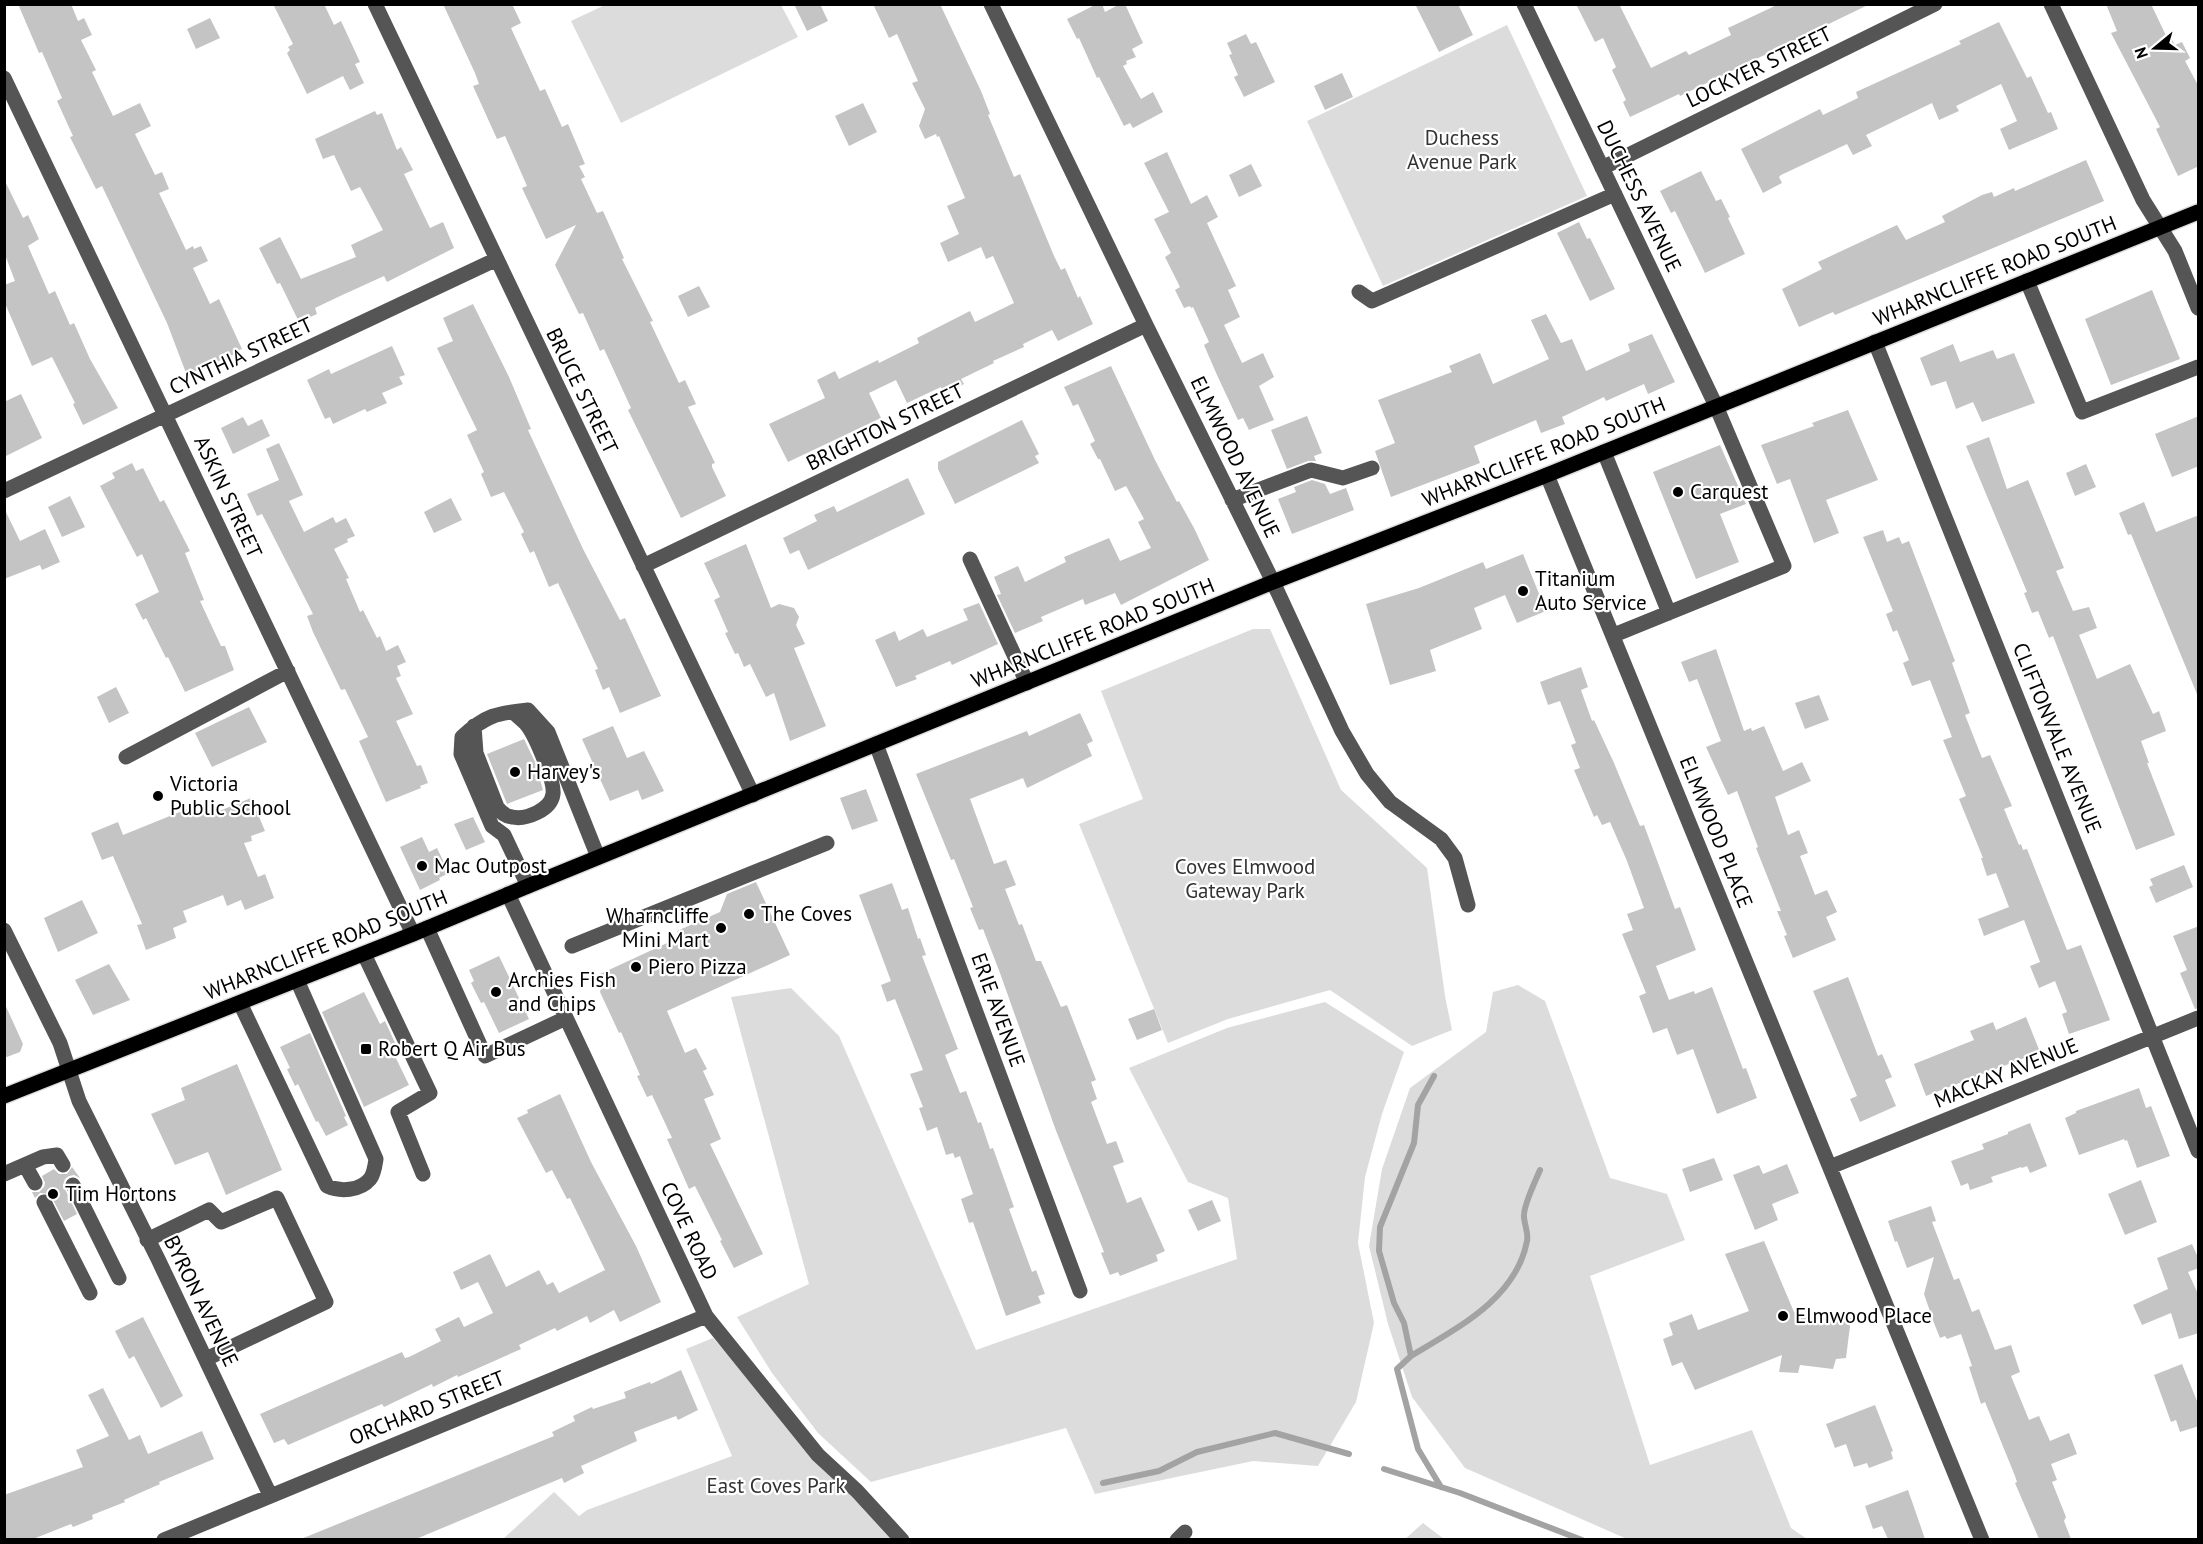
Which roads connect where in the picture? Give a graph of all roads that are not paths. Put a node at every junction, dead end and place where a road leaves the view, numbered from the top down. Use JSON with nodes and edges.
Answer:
{"nodes":[{"id":1,"x":375,"y":4,"type":"edge"},
{"id":2,"x":991,"y":4,"type":"edge"},
{"id":3,"x":1524,"y":4,"type":"edge"},
{"id":4,"x":1935,"y":4,"type":"edge"},
{"id":5,"x":2051,"y":4,"type":"edge"},
{"id":6,"x":4,"y":78,"type":"edge"},
{"id":7,"x":1602,"y":168,"type":"junction"},
{"id":8,"x":1615,"y":194,"type":"junction"},
{"id":9,"x":2199,"y":212,"type":"edge"},
{"id":10,"x":2160,"y":227,"type":"junction"},
{"id":11,"x":495,"y":260,"type":"junction"},
{"id":12,"x":2027,"y":281,"type":"junction"},
{"id":13,"x":1359,"y":292,"type":"dead end"},
{"id":14,"x":2199,"y":308,"type":"edge"},
{"id":15,"x":1146,"y":325,"type":"junction"},
{"id":16,"x":1875,"y":342,"type":"junction"},
{"id":17,"x":2199,"y":368,"type":"edge"},
{"id":18,"x":1716,"y":406,"type":"junction"},
{"id":19,"x":166,"y":414,"type":"junction"},
{"id":20,"x":1604,"y":452,"type":"junction"},
{"id":21,"x":1372,"y":468,"type":"dead end"},
{"id":22,"x":1547,"y":475,"type":"junction"},
{"id":23,"x":4,"y":491,"type":"edge"},
{"id":24,"x":1232,"y":500,"type":"junction"},
{"id":25,"x":970,"y":559,"type":"dead end"},
{"id":26,"x":643,"y":566,"type":"junction"},
{"id":27,"x":1273,"y":582,"type":"junction"},
{"id":28,"x":1669,"y":613,"type":"junction"},
{"id":29,"x":1614,"y":635,"type":"junction"},
{"id":30,"x":288,"y":671,"type":"junction"},
{"id":31,"x":1027,"y":683,"type":"junction"},
{"id":32,"x":513,"y":712,"type":"junction"},
{"id":33,"x":474,"y":726,"type":"junction"},
{"id":34,"x":876,"y":744,"type":"junction"},
{"id":35,"x":126,"y":757,"type":"dead end"},
{"id":36,"x":753,"y":795,"type":"junction"},
{"id":37,"x":827,"y":843,"type":"dead end"},
{"id":38,"x":598,"y":857,"type":"junction"},
{"id":39,"x":528,"y":886,"type":"junction"},
{"id":40,"x":508,"y":894,"type":"junction"},
{"id":41,"x":1468,"y":905,"type":"dead end"},
{"id":42,"x":4,"y":930,"type":"edge"},
{"id":43,"x":420,"y":931,"type":"junction"},
{"id":44,"x":572,"y":946,"type":"dead end"},
{"id":45,"x":364,"y":954,"type":"junction"},
{"id":46,"x":297,"y":980,"type":"junction"},
{"id":47,"x":240,"y":1002,"type":"junction"},
{"id":48,"x":566,"y":1018,"type":"junction"},
{"id":49,"x":2199,"y":1018,"type":"edge"},
{"id":50,"x":2154,"y":1036,"type":"junction"},
{"id":51,"x":69,"y":1070,"type":"junction"},
{"id":52,"x":4,"y":1096,"type":"edge"},
{"id":53,"x":2199,"y":1151,"type":"edge"},
{"id":54,"x":26,"y":1165,"type":"junction"},
{"id":55,"x":63,"y":1165,"type":"dead end"},
{"id":56,"x":1830,"y":1167,"type":"junction"},
{"id":57,"x":4,"y":1174,"type":"edge"},
{"id":58,"x":423,"y":1174,"type":"dead end"},
{"id":59,"x":35,"y":1183,"type":"dead end"},
{"id":60,"x":73,"y":1185,"type":"dead end"},
{"id":61,"x":44,"y":1202,"type":"dead end"},
{"id":62,"x":147,"y":1240,"type":"junction"},
{"id":63,"x":119,"y":1278,"type":"dead end"},
{"id":64,"x":1080,"y":1291,"type":"dead end"},
{"id":65,"x":90,"y":1293,"type":"dead end"},
{"id":66,"x":706,"y":1316,"type":"junction"},
{"id":67,"x":206,"y":1359,"type":"junction"},
{"id":68,"x":270,"y":1495,"type":"junction"},
{"id":69,"x":164,"y":1539,"type":"edge"},
{"id":70,"x":902,"y":1539,"type":"edge"},
{"id":71,"x":1982,"y":1539,"type":"edge"}],
"edges":[{"from":1,"to":11,"type":"street","name":"BRUCE STREET"},
{"from":2,"to":15,"type":"street","name":"ELMWOOD AVENUE"},
{"from":3,"to":7,"type":"street","name":"DUCHESS AVENUE"},
{"from":4,"to":7,"type":"street","name":"LOCKYER STREET"},
{"from":5,"to":10,"type":"street"},
{"from":6,"to":19,"type":"street","name":"ASKIN STREET"},
{"from":7,"to":8,"type":"street","name":"DUCHESS AVENUE"},
{"from":8,"to":13,"type":"street"},
{"from":8,"to":18,"type":"street","name":"DUCHESS AVENUE"},
{"from":9,"to":10,"type":"main road","name":"WHARNCLIFFE ROAD SOUTH"},
{"from":10,"to":12,"type":"main road","name":"WHARNCLIFFE ROAD SOUTH"},
{"from":10,"to":14,"type":"street"},
{"from":11,"to":19,"type":"street","name":"CYNTHIA STREET"},
{"from":11,"to":26,"type":"street","name":"BRUCE STREET"},
{"from":12,"to":16,"type":"main road","name":"WHARNCLIFFE ROAD SOUTH"},
{"from":12,"to":17,"type":"street"},
{"from":15,"to":24,"type":"street","name":"ELMWOOD AVENUE"},
{"from":15,"to":26,"type":"street","name":"BRIGHTON STREET"},
{"from":16,"to":18,"type":"main road","name":"WHARNCLIFFE ROAD SOUTH"},
{"from":16,"to":50,"type":"street","name":"CLIFTONVALE AVENUE"},
{"from":18,"to":20,"type":"main road","name":"WHARNCLIFFE ROAD SOUTH"},
{"from":18,"to":28,"type":"street","name":"DUCHESS AVENUE"},
{"from":19,"to":23,"type":"street","name":"CYNTHIA STREET"},
{"from":19,"to":30,"type":"street","name":"ASKIN STREET"},
{"from":20,"to":22,"type":"main road","name":"WHARNCLIFFE ROAD SOUTH"},
{"from":20,"to":28,"type":"street"},
{"from":21,"to":24,"type":"street"},
{"from":22,"to":27,"type":"main road","name":"WHARNCLIFFE ROAD SOUTH"},
{"from":22,"to":29,"type":"street","name":"ELMWOOD PLACE"},
{"from":24,"to":27,"type":"street","name":"ELMWOOD AVENUE"},
{"from":25,"to":31,"type":"street"},
{"from":26,"to":36,"type":"street","name":"BRUCE STREET"},
{"from":27,"to":31,"type":"main road","name":"WHARNCLIFFE ROAD SOUTH"},
{"from":27,"to":41,"type":"street","name":"ELMWOOD AVENUE"},
{"from":28,"to":29,"type":"street"},
{"from":29,"to":56,"type":"street","name":"ELMWOOD PLACE"},
{"from":30,"to":35,"type":"street"},
{"from":30,"to":43,"type":"street","name":"ASKIN STREET"},
{"from":31,"to":34,"type":"main road","name":"WHARNCLIFFE ROAD SOUTH"},
{"from":32,"to":33,"type":"street"},
{"from":32,"to":33,"type":"street"},
{"from":32,"to":38,"type":"street"},
{"from":33,"to":39,"type":"street"},
{"from":34,"to":36,"type":"main road","name":"WHARNCLIFFE ROAD SOUTH"},
{"from":34,"to":64,"type":"street","name":"ERIE AVENUE"},
{"from":36,"to":38,"type":"main road","name":"WHARNCLIFFE ROAD SOUTH"},
{"from":37,"to":44,"type":"street"},
{"from":38,"to":39,"type":"main road","name":"WHARNCLIFFE ROAD SOUTH"},
{"from":39,"to":40,"type":"main road","name":"WHARNCLIFFE ROAD SOUTH"},
{"from":40,"to":43,"type":"main road","name":"WHARNCLIFFE ROAD SOUTH"},
{"from":40,"to":48,"type":"street","name":"COVE ROAD"},
{"from":42,"to":51,"type":"street","name":"BYRON AVENUE"},
{"from":43,"to":45,"type":"main road","name":"WHARNCLIFFE ROAD SOUTH"},
{"from":43,"to":48,"type":"street","name":"ASKIN STREET"},
{"from":45,"to":46,"type":"main road","name":"WHARNCLIFFE ROAD SOUTH"},
{"from":45,"to":58,"type":"street"},
{"from":46,"to":47,"type":"main road","name":"WHARNCLIFFE ROAD SOUTH"},
{"from":46,"to":47,"type":"street"},
{"from":47,"to":51,"type":"main road","name":"WHARNCLIFFE ROAD SOUTH"},
{"from":48,"to":66,"type":"street","name":"COVE ROAD"},
{"from":49,"to":50,"type":"street","name":"MACKAY AVENUE"},
{"from":50,"to":53,"type":"street","name":"CLIFTONVALE AVENUE"},
{"from":50,"to":56,"type":"street","name":"MACKAY AVENUE"},
{"from":51,"to":52,"type":"main road","name":"WHARNCLIFFE ROAD SOUTH"},
{"from":51,"to":62,"type":"street","name":"BYRON AVENUE"},
{"from":54,"to":55,"type":"street"},
{"from":54,"to":57,"type":"street"},
{"from":54,"to":59,"type":"street"},
{"from":56,"to":71,"type":"street","name":"ELMWOOD PLACE"},
{"from":60,"to":63,"type":"street"},
{"from":61,"to":65,"type":"street"},
{"from":62,"to":67,"type":"street","name":"BYRON AVENUE"},
{"from":62,"to":67,"type":"street"},
{"from":66,"to":68,"type":"street","name":"ORCHARD STREET"},
{"from":66,"to":70,"type":"street","name":"COVE ROAD"},
{"from":67,"to":68,"type":"street","name":"BYRON AVENUE"},
{"from":68,"to":69,"type":"street","name":"ORCHARD STREET"}]}
